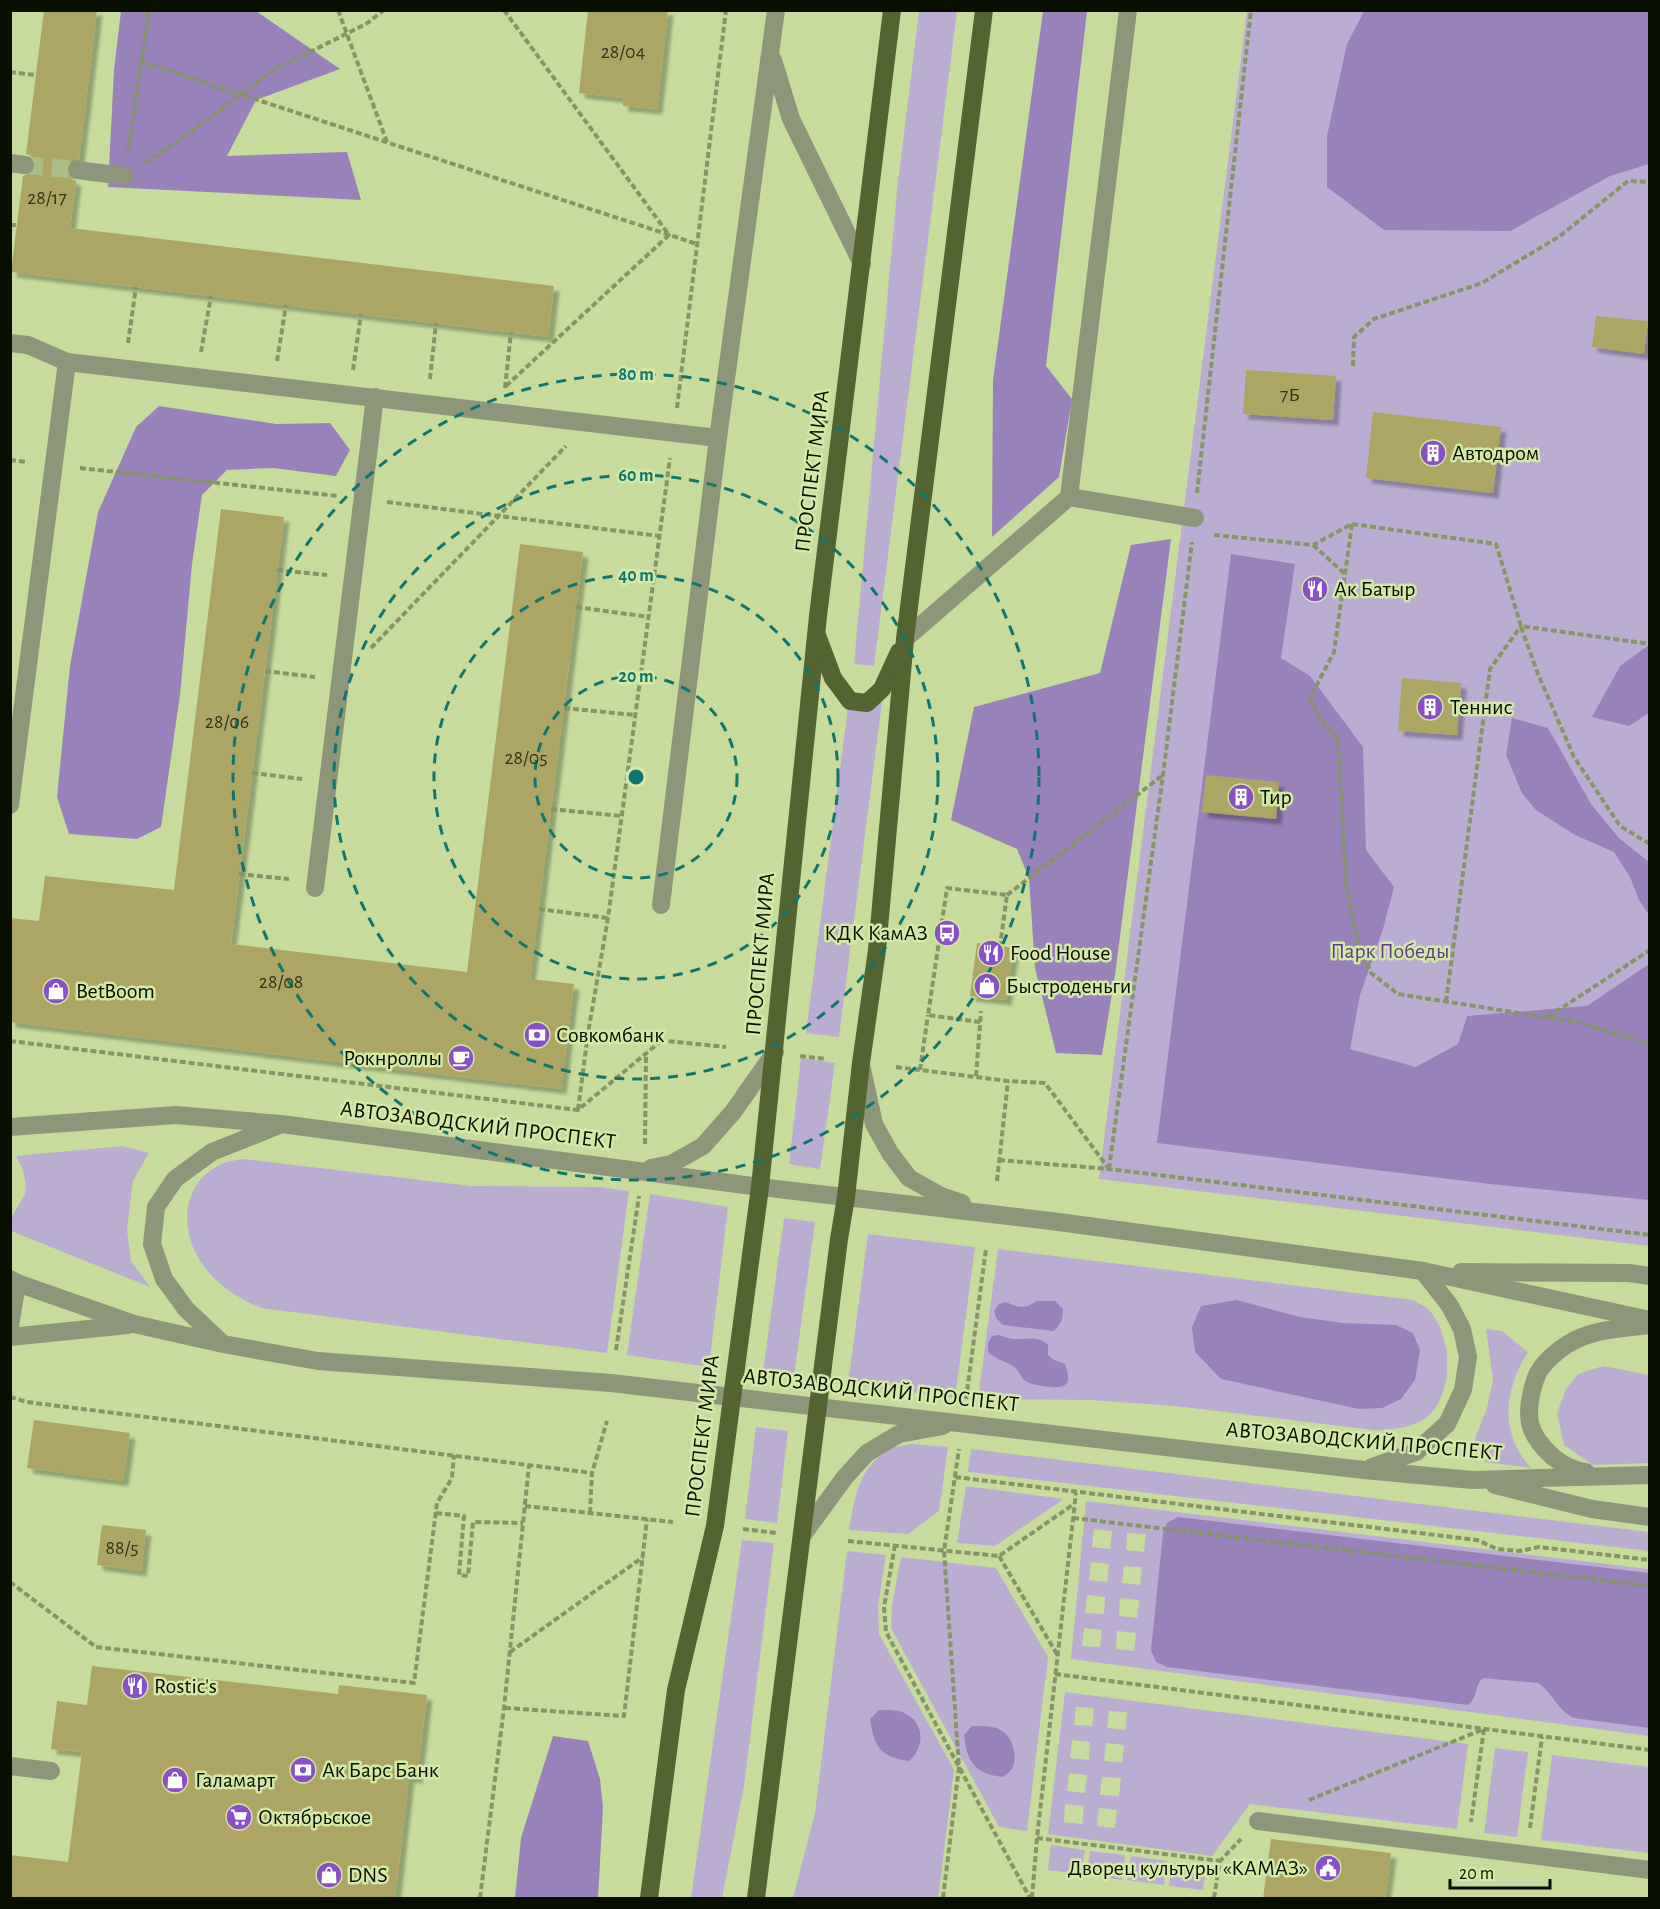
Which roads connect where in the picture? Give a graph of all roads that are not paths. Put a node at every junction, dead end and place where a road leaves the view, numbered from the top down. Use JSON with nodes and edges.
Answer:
{"nodes":[{"id":1,"x":776,"y":10,"type":"edge"},
{"id":2,"x":892,"y":10,"type":"edge"},
{"id":3,"x":984,"y":10,"type":"edge"},
{"id":4,"x":1128,"y":10,"type":"edge"},
{"id":5,"x":772,"y":55,"type":"junction"},
{"id":6,"x":77,"y":171,"type":"tunnel mouth"},
{"id":7,"x":124,"y":176,"type":"road end"},
{"id":8,"x":862,"y":264,"type":"junction"},
{"id":9,"x":10,"y":343,"type":"edge"},
{"id":10,"x":67,"y":362,"type":"junction"},
{"id":11,"x":375,"y":397,"type":"junction"},
{"id":12,"x":718,"y":438,"type":"junction"},
{"id":13,"x":1068,"y":497,"type":"junction"},
{"id":14,"x":1194,"y":525,"type":"road end"},
{"id":15,"x":817,"y":634,"type":"junction"},
{"id":16,"x":905,"y":639,"type":"junction"},
{"id":17,"x":10,"y":805,"type":"edge"},
{"id":18,"x":315,"y":885,"type":"road end"},
{"id":19,"x":661,"y":905,"type":"dead end"},
{"id":20,"x":784,"y":1054,"type":"junction"},
{"id":21,"x":861,"y":1063,"type":"junction"},
{"id":22,"x":281,"y":1124,"type":"junction"},
{"id":23,"x":10,"y":1127,"type":"edge"},
{"id":24,"x":643,"y":1162,"type":"junction"},
{"id":25,"x":760,"y":1187,"type":"junction"},
{"id":26,"x":846,"y":1197,"type":"junction"},
{"id":27,"x":992,"y":1214,"type":"junction"},
{"id":28,"x":1423,"y":1271,"type":"junction"},
{"id":29,"x":1650,"y":1276,"type":"edge"},
{"id":30,"x":14,"y":1281,"type":"edge"},
{"id":31,"x":1650,"y":1320,"type":"edge"},
{"id":32,"x":134,"y":1324,"type":"junction"},
{"id":33,"x":1650,"y":1324,"type":"edge"},
{"id":34,"x":10,"y":1326,"type":"edge"},
{"id":35,"x":10,"y":1337,"type":"edge"},
{"id":36,"x":223,"y":1344,"type":"junction"},
{"id":37,"x":732,"y":1397,"type":"junction"},
{"id":38,"x":819,"y":1406,"type":"junction"},
{"id":39,"x":963,"y":1422,"type":"junction"},
{"id":40,"x":1364,"y":1470,"type":"junction"},
{"id":41,"x":1650,"y":1475,"type":"edge"},
{"id":42,"x":1611,"y":1476,"type":"junction"},
{"id":43,"x":1473,"y":1480,"type":"junction"},
{"id":44,"x":1650,"y":1517,"type":"edge"},
{"id":45,"x":801,"y":1536,"type":"junction"},
{"id":46,"x":10,"y":1766,"type":"edge"},
{"id":47,"x":51,"y":1771,"type":"dead end"},
{"id":48,"x":1258,"y":1821,"type":"road end"},
{"id":49,"x":1650,"y":1870,"type":"edge"},
{"id":50,"x":649,"y":1899,"type":"edge"},
{"id":51,"x":756,"y":1899,"type":"edge"}],
"edges":[{"from":1,"to":5,"type":"street"},
{"from":2,"to":8,"type":"main road","name":"ПРОСПЕКТ МИРА"},
{"from":3,"to":16,"type":"main road"},
{"from":4,"to":13,"type":"street"},
{"from":5,"to":8,"type":"street"},
{"from":5,"to":12,"type":"street"},
{"from":6,"to":7,"type":"street"},
{"from":8,"to":15,"type":"main road","name":"ПРОСПЕКТ МИРА"},
{"from":9,"to":10,"type":"street"},
{"from":10,"to":11,"type":"street"},
{"from":10,"to":17,"type":"street"},
{"from":11,"to":12,"type":"street"},
{"from":11,"to":18,"type":"street"},
{"from":12,"to":19,"type":"street"},
{"from":13,"to":14,"type":"street"},
{"from":13,"to":16,"type":"street"},
{"from":15,"to":16,"type":"main road"},
{"from":15,"to":20,"type":"main road","name":"ПРОСПЕКТ МИРА"},
{"from":16,"to":21,"type":"main road"},
{"from":20,"to":24,"type":"street"},
{"from":20,"to":25,"type":"main road","name":"ПРОСПЕКТ МИРА"},
{"from":21,"to":26,"type":"main road"},
{"from":21,"to":27,"type":"street"},
{"from":22,"to":23,"type":"street","name":"АВТОЗАВОДСКИЙ ПРОСПЕКТ"},
{"from":22,"to":24,"type":"street","name":"АВТОЗАВОДСКИЙ ПРОСПЕКТ"},
{"from":22,"to":36,"type":"street"},
{"from":24,"to":25,"type":"street","name":"АВТОЗАВОДСКИЙ ПРОСПЕКТ"},
{"from":25,"to":26,"type":"street","name":"АВТОЗАВОДСКИЙ ПРОСПЕКТ"},
{"from":25,"to":37,"type":"main road","name":"ПРОСПЕКТ МИРА"},
{"from":26,"to":27,"type":"street","name":"АВТОЗАВОДСКИЙ ПРОСПЕКТ"},
{"from":26,"to":38,"type":"main road"},
{"from":27,"to":28,"type":"street","name":"АВТОЗАВОДСКИЙ ПРОСПЕКТ"},
{"from":28,"to":29,"type":"street"},
{"from":28,"to":31,"type":"street","name":"АВТОЗАВОДСКИЙ ПРОСПЕКТ"},
{"from":28,"to":40,"type":"street"},
{"from":30,"to":32,"type":"street","name":"АВТОЗАВОДСКИЙ ПРОСПЕКТ"},
{"from":30,"to":34,"type":"street"},
{"from":32,"to":35,"type":"street"},
{"from":32,"to":36,"type":"street","name":"АВТОЗАВОДСКИЙ ПРОСПЕКТ"},
{"from":33,"to":42,"type":"street"},
{"from":36,"to":37,"type":"street","name":"АВТОЗАВОДСКИЙ ПРОСПЕКТ"},
{"from":37,"to":38,"type":"street","name":"АВТОЗАВОДСКИЙ ПРОСПЕКТ"},
{"from":37,"to":50,"type":"main road","name":"ПРОСПЕКТ МИРА"},
{"from":38,"to":39,"type":"street","name":"АВТОЗАВОДСКИЙ ПРОСПЕКТ"},
{"from":38,"to":45,"type":"main road"},
{"from":39,"to":40,"type":"street","name":"АВТОЗАВОДСКИЙ ПРОСПЕКТ"},
{"from":39,"to":45,"type":"street"},
{"from":40,"to":43,"type":"street","name":"АВТОЗАВОДСКИЙ ПРОСПЕКТ"},
{"from":41,"to":42,"type":"street","name":"АВТОЗАВОДСКИЙ ПРОСПЕКТ"},
{"from":42,"to":43,"type":"street","name":"АВТОЗАВОДСКИЙ ПРОСПЕКТ"},
{"from":43,"to":44,"type":"street"},
{"from":45,"to":51,"type":"main road"},
{"from":46,"to":47,"type":"street"},
{"from":48,"to":49,"type":"street"}]}
